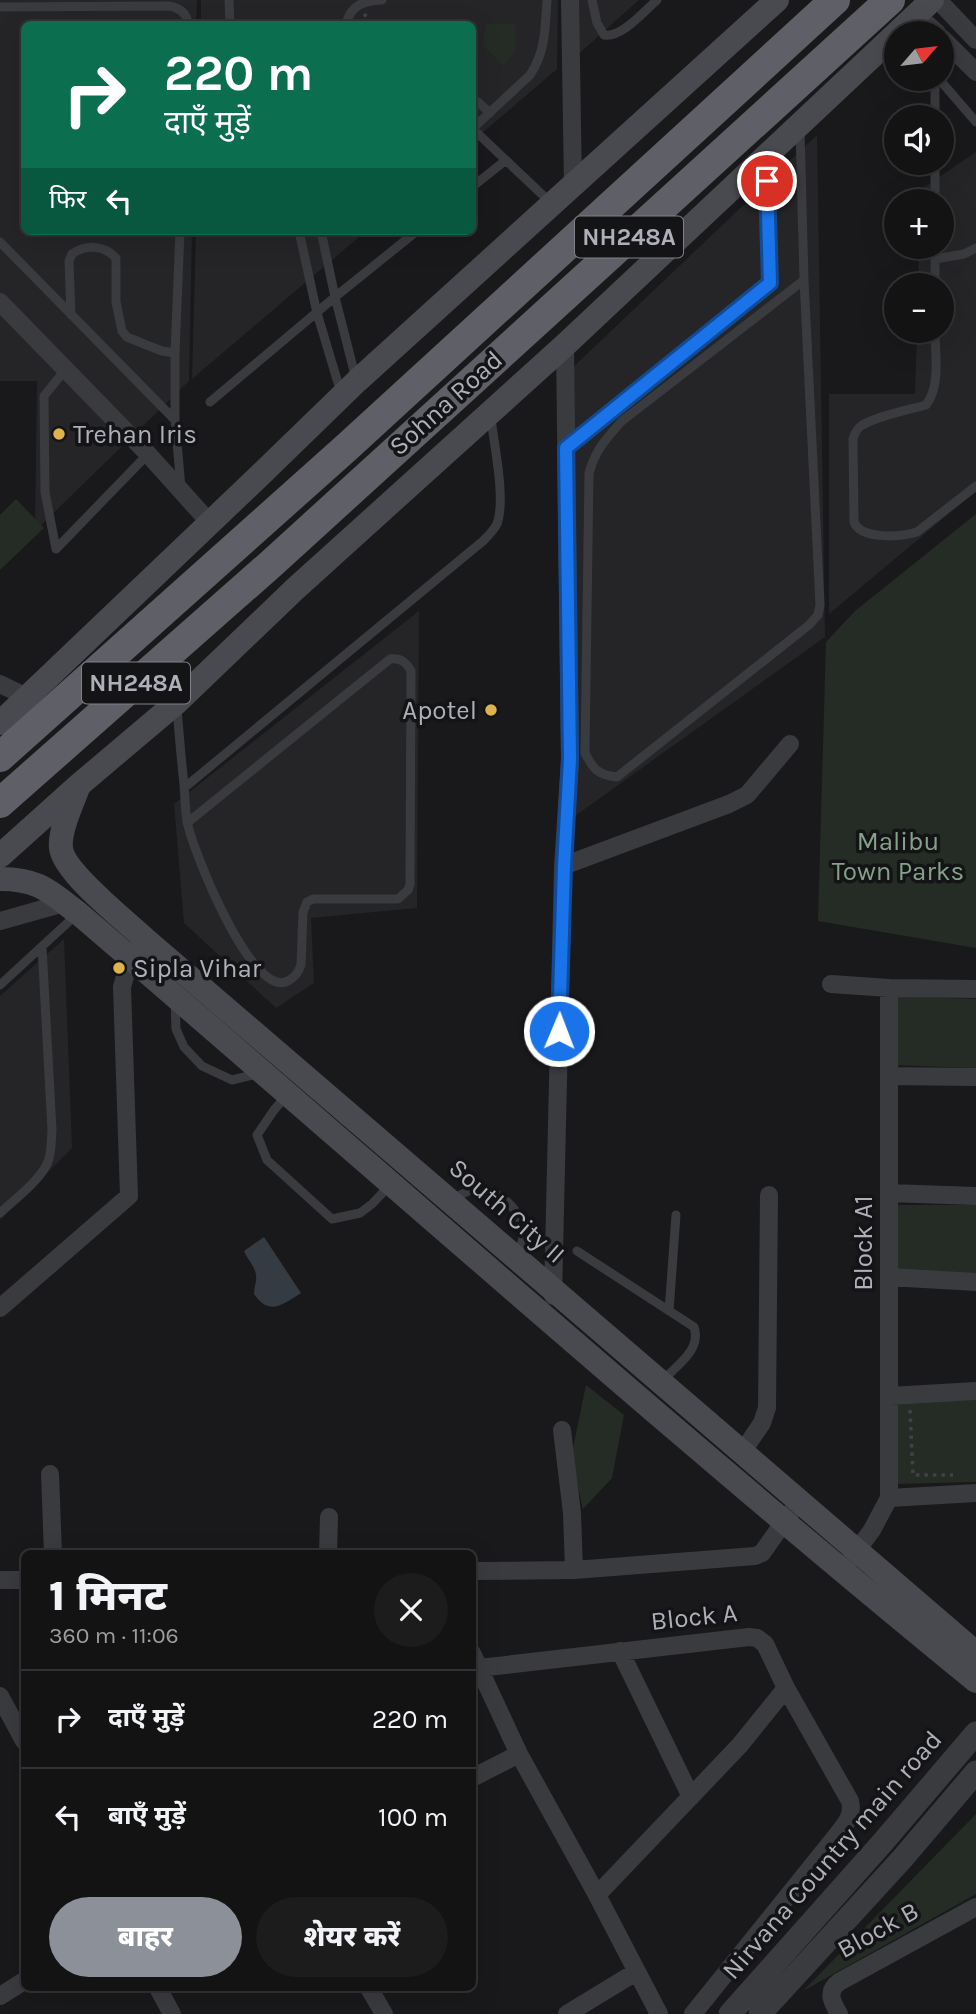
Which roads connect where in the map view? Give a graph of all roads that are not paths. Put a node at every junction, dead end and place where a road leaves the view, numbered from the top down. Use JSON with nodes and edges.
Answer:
{"nodes":[{"id":1,"x":229,"y":0,"type":"edge"},
{"id":2,"x":382,"y":0,"type":"edge"},
{"id":3,"x":547,"y":0,"type":"edge"},
{"id":4,"x":570,"y":0,"type":"edge"},
{"id":5,"x":592,"y":0,"type":"edge"},
{"id":6,"x":657,"y":0,"type":"edge"},
{"id":7,"x":777,"y":0,"type":"edge"},
{"id":8,"x":835,"y":0,"type":"edge"},
{"id":9,"x":890,"y":0,"type":"edge"},
{"id":10,"x":938,"y":0,"type":"edge"},
{"id":11,"x":0,"y":7,"type":"edge"},
{"id":12,"x":187,"y":21,"type":"edge"},
{"id":13,"x":230,"y":21,"type":"edge"},
{"id":14,"x":348,"y":21,"type":"edge"},
{"id":15,"x":976,"y":40,"type":"edge"},
{"id":16,"x":884,"y":45,"type":"edge"},
{"id":17,"x":954,"y":48,"type":"edge"},
{"id":18,"x":976,"y":72,"type":"edge"},
{"id":19,"x":948,"y":91,"type":"edge"},
{"id":20,"x":478,"y":102,"type":"dead end"},
{"id":21,"x":489,"y":113,"type":"junction"},
{"id":22,"x":976,"y":122,"type":"edge"},
{"id":23,"x":800,"y":124,"type":"junction"},
{"id":24,"x":476,"y":126,"type":"edge"},
{"id":25,"x":476,"y":132,"type":"edge"},
{"id":26,"x":766,"y":156,"type":"junction"},
{"id":27,"x":506,"y":160,"type":"junction"},
{"id":28,"x":476,"y":184,"type":"edge"},
{"id":29,"x":573,"y":186,"type":"junction"},
{"id":30,"x":552,"y":205,"type":"junction"},
{"id":31,"x":180,"y":235,"type":"edge"},
{"id":32,"x":300,"y":235,"type":"edge"},
{"id":33,"x":322,"y":235,"type":"edge"},
{"id":34,"x":412,"y":235,"type":"edge"},
{"id":35,"x":0,"y":242,"type":"edge"},
{"id":36,"x":976,"y":248,"type":"edge"},
{"id":37,"x":954,"y":256,"type":"edge"},
{"id":38,"x":935,"y":259,"type":"edge"},
{"id":39,"x":935,"y":273,"type":"edge"},
{"id":40,"x":804,"y":280,"type":"junction"},
{"id":41,"x":335,"y":297,"type":"junction"},
{"id":42,"x":0,"y":302,"type":"edge"},
{"id":43,"x":317,"y":313,"type":"junction"},
{"id":44,"x":71,"y":315,"type":"junction"},
{"id":45,"x":935,"y":343,"type":"edge"},
{"id":46,"x":565,"y":345,"type":"junction"},
{"id":47,"x":175,"y":353,"type":"junction"},
{"id":48,"x":65,"y":370,"type":"junction"},
{"id":49,"x":349,"y":388,"type":"junction"},
{"id":50,"x":210,"y":402,"type":"dead end"},
{"id":51,"x":490,"y":412,"type":"junction"},
{"id":52,"x":175,"y":421,"type":"junction"},
{"id":53,"x":566,"y":448,"type":"junction"},
{"id":54,"x":148,"y":454,"type":"junction"},
{"id":55,"x":976,"y":486,"type":"edge"},
{"id":56,"x":181,"y":490,"type":"junction"},
{"id":57,"x":210,"y":523,"type":"junction"},
{"id":58,"x":0,"y":684,"type":"edge"},
{"id":59,"x":27,"y":697,"type":"junction"},
{"id":60,"x":176,"y":703,"type":"junction"},
{"id":61,"x":0,"y":723,"type":"edge"},
{"id":62,"x":790,"y":744,"type":"dead end"},
{"id":63,"x":0,"y":757,"type":"edge"},
{"id":64,"x":79,"y":785,"type":"junction"},
{"id":65,"x":184,"y":788,"type":"junction"},
{"id":66,"x":0,"y":803,"type":"edge"},
{"id":67,"x":187,"y":822,"type":"junction"},
{"id":68,"x":0,"y":856,"type":"edge"},
{"id":69,"x":564,"y":866,"type":"junction"},
{"id":70,"x":0,"y":880,"type":"edge"},
{"id":71,"x":71,"y":908,"type":"junction"},
{"id":72,"x":0,"y":921,"type":"edge"},
{"id":73,"x":145,"y":939,"type":"junction"},
{"id":74,"x":42,"y":947,"type":"junction"},
{"id":75,"x":130,"y":958,"type":"junction"},
{"id":76,"x":831,"y":984,"type":"dead end"},
{"id":77,"x":0,"y":985,"type":"edge"},
{"id":78,"x":889,"y":988,"type":"junction"},
{"id":79,"x":976,"y":989,"type":"edge"},
{"id":80,"x":175,"y":996,"type":"junction"},
{"id":81,"x":262,"y":1073,"type":"junction"},
{"id":82,"x":889,"y":1076,"type":"junction"},
{"id":83,"x":976,"y":1077,"type":"edge"},
{"id":84,"x":288,"y":1095,"type":"junction"},
{"id":85,"x":391,"y":1184,"type":"junction"},
{"id":86,"x":889,"y":1193,"type":"junction"},
{"id":87,"x":769,"y":1195,"type":"dead end"},
{"id":88,"x":976,"y":1196,"type":"edge"},
{"id":89,"x":450,"y":1201,"type":"junction"},
{"id":90,"x":0,"y":1213,"type":"edge"},
{"id":91,"x":676,"y":1215,"type":"dead end"},
{"id":92,"x":576,"y":1251,"type":"dead end"},
{"id":93,"x":515,"y":1256,"type":"junction"},
{"id":94,"x":889,"y":1278,"type":"junction"},
{"id":95,"x":976,"y":1282,"type":"edge"},
{"id":96,"x":554,"y":1290,"type":"junction"},
{"id":97,"x":0,"y":1308,"type":"edge"},
{"id":98,"x":669,"y":1311,"type":"junction"},
{"id":99,"x":548,"y":1320,"type":"junction"},
{"id":100,"x":662,"y":1381,"type":"junction"},
{"id":101,"x":976,"y":1391,"type":"edge"},
{"id":102,"x":889,"y":1396,"type":"junction"},
{"id":103,"x":562,"y":1430,"type":"dead end"},
{"id":104,"x":743,"y":1451,"type":"junction"},
{"id":105,"x":50,"y":1474,"type":"dead end"},
{"id":106,"x":976,"y":1493,"type":"edge"},
{"id":107,"x":889,"y":1499,"type":"junction"},
{"id":108,"x":799,"y":1500,"type":"junction"},
{"id":109,"x":329,"y":1517,"type":"dead end"},
{"id":110,"x":784,"y":1522,"type":"junction"},
{"id":111,"x":53,"y":1550,"type":"edge"},
{"id":112,"x":328,"y":1550,"type":"edge"},
{"id":113,"x":858,"y":1550,"type":"junction"},
{"id":114,"x":574,"y":1570,"type":"junction"},
{"id":115,"x":841,"y":1571,"type":"junction"},
{"id":116,"x":476,"y":1572,"type":"edge"},
{"id":117,"x":0,"y":1580,"type":"edge"},
{"id":118,"x":21,"y":1580,"type":"edge"},
{"id":119,"x":620,"y":1651,"type":"junction"},
{"id":120,"x":976,"y":1653,"type":"edge"},
{"id":121,"x":476,"y":1661,"type":"edge"},
{"id":122,"x":976,"y":1681,"type":"edge"},
{"id":123,"x":786,"y":1688,"type":"junction"},
{"id":124,"x":0,"y":1696,"type":"edge"},
{"id":125,"x":976,"y":1734,"type":"edge"},
{"id":126,"x":21,"y":1735,"type":"edge"},
{"id":127,"x":519,"y":1754,"type":"junction"},
{"id":128,"x":976,"y":1772,"type":"edge"},
{"id":129,"x":476,"y":1776,"type":"edge"},
{"id":130,"x":691,"y":1797,"type":"junction"},
{"id":131,"x":597,"y":1895,"type":"junction"},
{"id":132,"x":976,"y":1907,"type":"edge"},
{"id":133,"x":636,"y":1972,"type":"junction"},
{"id":134,"x":21,"y":1983,"type":"edge"},
{"id":135,"x":160,"y":1991,"type":"edge"},
{"id":136,"x":371,"y":1991,"type":"edge"},
{"id":137,"x":0,"y":1996,"type":"edge"},
{"id":138,"x":172,"y":2014,"type":"edge"},
{"id":139,"x":384,"y":2014,"type":"edge"},
{"id":140,"x":567,"y":2014,"type":"edge"},
{"id":141,"x":659,"y":2014,"type":"edge"},
{"id":142,"x":693,"y":2014,"type":"edge"},
{"id":143,"x":730,"y":2014,"type":"edge"},
{"id":144,"x":760,"y":2014,"type":"edge"},
{"id":145,"x":839,"y":2014,"type":"edge"}],
"edges":[{"from":1,"to":13,"type":"lane"},
{"from":2,"to":14,"type":"lane"},
{"from":3,"to":21,"type":"lane"},
{"from":4,"to":29,"type":"street"},
{"from":5,"to":6,"type":"lane"},
{"from":7,"to":29,"type":"main road"},
{"from":8,"to":63,"type":"highway","name":"Sohna Road","number":"NH248A"},
{"from":9,"to":66,"type":"highway","name":"Sohna Road","number":"NH248A"},
{"from":10,"to":15,"type":"street"},
{"from":11,"to":12,"type":"lane"},
{"from":16,"to":23,"type":"main road"},
{"from":17,"to":18,"type":"street"},
{"from":19,"to":22,"type":"lane"},
{"from":20,"to":21,"type":"lane"},
{"from":21,"to":24,"type":"lane"},
{"from":23,"to":26,"type":"main road"},
{"from":23,"to":40,"type":"lane"},
{"from":25,"to":27,"type":"lane"},
{"from":26,"to":46,"type":"main road"},
{"from":26,"to":53,"type":"lane"},
{"from":27,"to":28,"type":"lane"},
{"from":27,"to":30,"type":"lane"},
{"from":29,"to":30,"type":"main road"},
{"from":30,"to":49,"type":"main road"},
{"from":31,"to":47,"type":"lane"},
{"from":32,"to":43,"type":"lane"},
{"from":33,"to":41,"type":"lane"},
{"from":34,"to":41,"type":"lane"},
{"from":35,"to":44,"type":"lane"},
{"from":36,"to":37,"type":"lane"},
{"from":38,"to":39,"type":"lane"},
{"from":40,"to":40,"type":"lane"},
{"from":41,"to":43,"type":"lane"},
{"from":41,"to":49,"type":"lane"},
{"from":42,"to":48,"type":"street"},
{"from":43,"to":49,"type":"lane"},
{"from":43,"to":50,"type":"lane"},
{"from":44,"to":47,"type":"lane"},
{"from":44,"to":52,"type":"lane"},
{"from":45,"to":55,"type":"lane"},
{"from":46,"to":51,"type":"main road"},
{"from":46,"to":53,"type":"street"},
{"from":47,"to":52,"type":"lane"},
{"from":48,"to":54,"type":"street"},
{"from":48,"to":54,"type":"lane"},
{"from":49,"to":57,"type":"main road"},
{"from":51,"to":60,"type":"main road"},
{"from":51,"to":65,"type":"lane"},
{"from":52,"to":56,"type":"lane"},
{"from":53,"to":69,"type":"street"},
{"from":54,"to":56,"type":"street"},
{"from":56,"to":57,"type":"street"},
{"from":57,"to":59,"type":"main road"},
{"from":58,"to":59,"type":"street"},
{"from":59,"to":61,"type":"main road"},
{"from":60,"to":64,"type":"main road"},
{"from":60,"to":65,"type":"lane"},
{"from":62,"to":69,"type":"street"},
{"from":64,"to":68,"type":"main road"},
{"from":64,"to":73,"type":"main road","name":"South City II"},
{"from":65,"to":67,"type":"lane"},
{"from":67,"to":67,"type":"lane"},
{"from":69,"to":96,"type":"street"},
{"from":70,"to":71,"type":"main road"},
{"from":71,"to":72,"type":"street"},
{"from":71,"to":74,"type":"lane"},
{"from":71,"to":75,"type":"main road"},
{"from":73,"to":75,"type":"street"},
{"from":73,"to":89,"type":"main road","name":"South City II"},
{"from":74,"to":77,"type":"lane"},
{"from":74,"to":90,"type":"lane"},
{"from":75,"to":80,"type":"main road"},
{"from":75,"to":97,"type":"street"},
{"from":76,"to":78,"type":"street"},
{"from":78,"to":79,"type":"street"},
{"from":78,"to":82,"type":"street","name":"Block A1"},
{"from":80,"to":81,"type":"main road"},
{"from":80,"to":81,"type":"lane"},
{"from":81,"to":84,"type":"main road"},
{"from":82,"to":83,"type":"street"},
{"from":82,"to":86,"type":"street","name":"Block A1"},
{"from":84,"to":85,"type":"main road"},
{"from":84,"to":85,"type":"lane"},
{"from":85,"to":99,"type":"main road"},
{"from":86,"to":88,"type":"street"},
{"from":86,"to":94,"type":"street","name":"Block A1"},
{"from":87,"to":104,"type":"street"},
{"from":89,"to":93,"type":"main road","name":"South City II"},
{"from":89,"to":93,"type":"lane"},
{"from":91,"to":98,"type":"lane"},
{"from":92,"to":98,"type":"lane"},
{"from":93,"to":96,"type":"main road","name":"South City II"},
{"from":94,"to":95,"type":"street"},
{"from":94,"to":102,"type":"street","name":"Block A1"},
{"from":96,"to":99,"type":"street"},
{"from":96,"to":100,"type":"main road","name":"South City II"},
{"from":98,"to":100,"type":"lane"},
{"from":99,"to":110,"type":"main road"},
{"from":100,"to":104,"type":"main road","name":"South City II"},
{"from":101,"to":102,"type":"street"},
{"from":102,"to":107,"type":"street","name":"Block A1"},
{"from":103,"to":114,"type":"street"},
{"from":104,"to":108,"type":"main road","name":"South City II"},
{"from":105,"to":111,"type":"street"},
{"from":106,"to":107,"type":"street"},
{"from":107,"to":113,"type":"street"},
{"from":108,"to":110,"type":"street"},
{"from":108,"to":113,"type":"main road","name":"South City II"},
{"from":109,"to":112,"type":"street"},
{"from":110,"to":114,"type":"street"},
{"from":110,"to":115,"type":"main road"},
{"from":113,"to":115,"type":"street"},
{"from":113,"to":120,"type":"main road","name":"South City II"},
{"from":114,"to":116,"type":"street"},
{"from":115,"to":122,"type":"main road"},
{"from":117,"to":118,"type":"street"},
{"from":119,"to":121,"type":"street","name":"Block A"},
{"from":119,"to":123,"type":"street","name":"Block A"},
{"from":119,"to":130,"type":"street","name":"Block A"},
{"from":121,"to":127,"type":"street","name":"Block A"},
{"from":123,"to":130,"type":"street"},
{"from":123,"to":142,"type":"street","name":"Block A"},
{"from":124,"to":126,"type":"street"},
{"from":125,"to":143,"type":"street","name":"Nirvana Country main road"},
{"from":127,"to":129,"type":"street"},
{"from":127,"to":131,"type":"street","name":"Block A"},
{"from":128,"to":144,"type":"street","name":"Nirvana Country main road"},
{"from":130,"to":131,"type":"street"},
{"from":131,"to":133,"type":"street","name":"Block A"},
{"from":132,"to":145,"type":"street","name":"Block B"},
{"from":133,"to":140,"type":"street"},
{"from":133,"to":141,"type":"street","name":"Block A"},
{"from":134,"to":137,"type":"street"},
{"from":135,"to":138,"type":"street"},
{"from":136,"to":139,"type":"street"}]}
